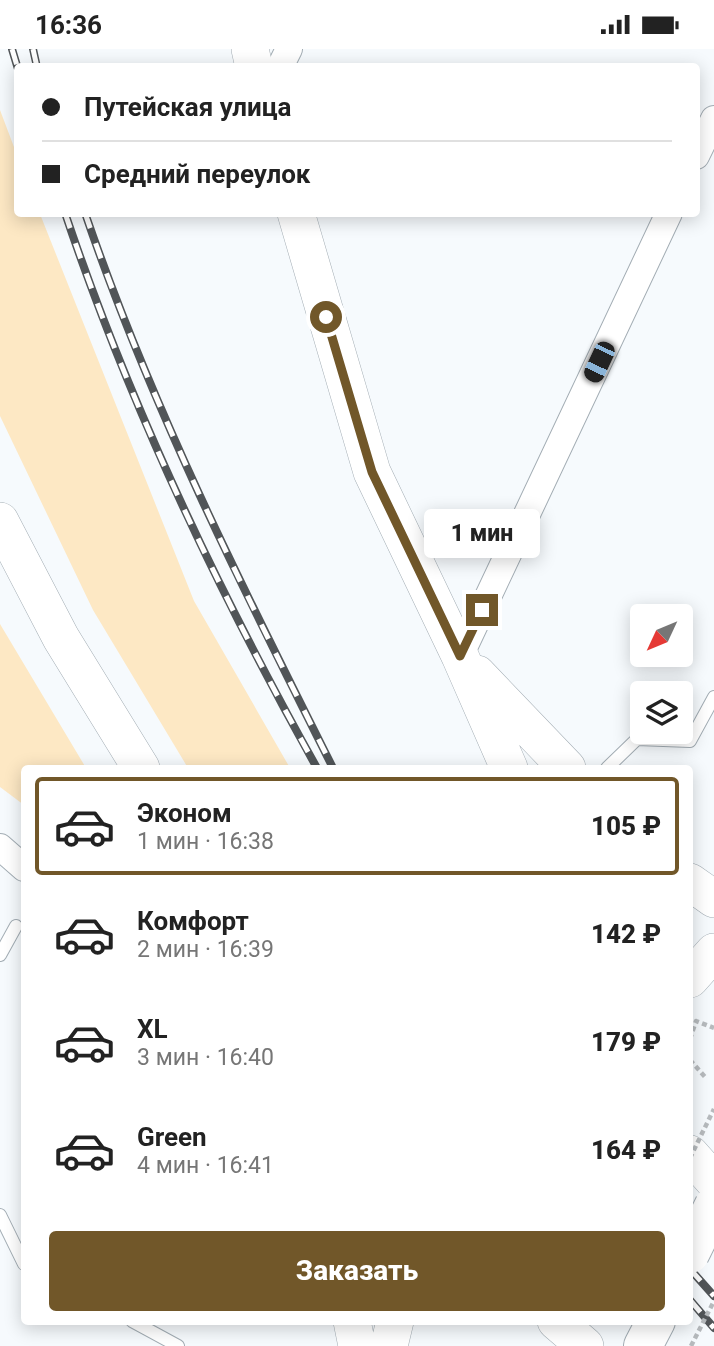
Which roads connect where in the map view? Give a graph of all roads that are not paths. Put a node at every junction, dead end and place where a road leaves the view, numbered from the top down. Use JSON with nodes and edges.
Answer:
{"nodes":[{"id":1,"x":714,"y":119,"type":"edge"},
{"id":2,"x":700,"y":148,"type":"edge"},
{"id":3,"x":297,"y":217,"type":"edge"},
{"id":4,"x":667,"y":217,"type":"edge"},
{"id":5,"x":0,"y":520,"type":"edge"},
{"id":6,"x":460,"y":656,"type":"junction"},
{"id":7,"x":714,"y":697,"type":"edge"},
{"id":8,"x":139,"y":765,"type":"edge"},
{"id":9,"x":508,"y":765,"type":"edge"},
{"id":10,"x":564,"y":765,"type":"edge"},
{"id":11,"x":610,"y":765,"type":"edge"},
{"id":12,"x":0,"y":847,"type":"edge"},
{"id":13,"x":21,"y":865,"type":"edge"},
{"id":14,"x":693,"y":884,"type":"edge"},
{"id":15,"x":714,"y":899,"type":"edge"},
{"id":16,"x":16,"y":926,"type":"dead end"},
{"id":17,"x":714,"y":952,"type":"edge"},
{"id":18,"x":0,"y":955,"type":"edge"},
{"id":19,"x":693,"y":976,"type":"edge"},
{"id":20,"x":693,"y":1159,"type":"edge"},
{"id":21,"x":714,"y":1181,"type":"edge"},
{"id":22,"x":714,"y":1205,"type":"edge"},
{"id":23,"x":0,"y":1215,"type":"edge"},
{"id":24,"x":693,"y":1248,"type":"edge"},
{"id":25,"x":21,"y":1258,"type":"edge"},
{"id":26,"x":139,"y":1325,"type":"edge"},
{"id":27,"x":353,"y":1325,"type":"edge"},
{"id":28,"x":394,"y":1325,"type":"edge"},
{"id":29,"x":560,"y":1325,"type":"edge"},
{"id":30,"x":654,"y":1325,"type":"edge"},
{"id":31,"x":178,"y":1346,"type":"edge"},
{"id":32,"x":357,"y":1346,"type":"edge"},
{"id":33,"x":389,"y":1346,"type":"edge"},
{"id":34,"x":584,"y":1346,"type":"edge"},
{"id":35,"x":643,"y":1346,"type":"edge"}],
"edges":[{"from":1,"to":2,"type":"street"},
{"from":3,"to":6,"type":"main road"},
{"from":4,"to":6,"type":"street"},
{"from":5,"to":8,"type":"main road"},
{"from":6,"to":9,"type":"main road"},
{"from":6,"to":10,"type":"main road"},
{"from":7,"to":11,"type":"lane"},
{"from":12,"to":13,"type":"street"},
{"from":14,"to":15,"type":"main road"},
{"from":16,"to":18,"type":"lane"},
{"from":17,"to":19,"type":"main road"},
{"from":20,"to":21,"type":"main road"},
{"from":22,"to":24,"type":"main road","bridge":true},
{"from":23,"to":25,"type":"lane"},
{"from":26,"to":31,"type":"lane"},
{"from":27,"to":32,"type":"main road"},
{"from":28,"to":33,"type":"main road"},
{"from":29,"to":34,"type":"main road"},
{"from":30,"to":35,"type":"main road"}]}
